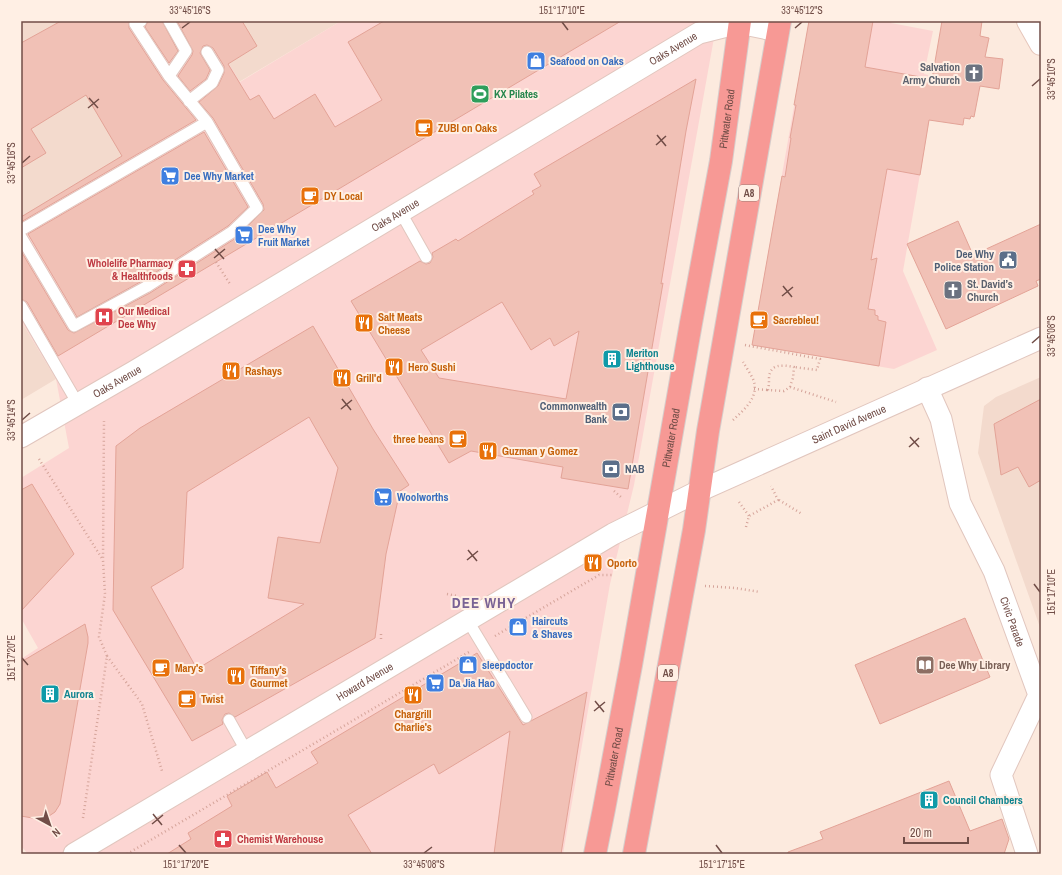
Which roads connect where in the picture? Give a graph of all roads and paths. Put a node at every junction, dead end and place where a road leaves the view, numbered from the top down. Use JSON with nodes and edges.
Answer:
{"nodes":[{"id":1,"x":140,"y":21,"type":"edge"},
{"id":2,"x":169,"y":21,"type":"edge"},
{"id":3,"x":1028,"y":21,"type":"edge"},
{"id":4,"x":740,"y":22,"type":"edge"},
{"id":5,"x":779,"y":26,"type":"edge"},
{"id":6,"x":1041,"y":44,"type":"edge"},
{"id":7,"x":207,"y":52,"type":"dead end"},
{"id":8,"x":169,"y":76,"type":"junction"},
{"id":9,"x":189,"y":100,"type":"junction"},
{"id":10,"x":207,"y":122,"type":"junction"},
{"id":11,"x":400,"y":212,"type":"junction"},
{"id":12,"x":21,"y":230,"type":"edge"},
{"id":13,"x":21,"y":237,"type":"edge"},
{"id":14,"x":426,"y":257,"type":"dead end"},
{"id":15,"x":216,"y":262,"type":"dead end"},
{"id":16,"x":230,"y":284,"type":"dead end"},
{"id":17,"x":21,"y":306,"type":"edge"},
{"id":18,"x":1041,"y":338,"type":"edge"},
{"id":19,"x":744,"y":345,"type":"dead end"},
{"id":20,"x":742,"y":359,"type":"dead end"},
{"id":21,"x":794,"y":367,"type":"junction"},
{"id":22,"x":790,"y":387,"type":"junction"},
{"id":23,"x":926,"y":388,"type":"junction"},
{"id":24,"x":754,"y":389,"type":"junction"},
{"id":25,"x":768,"y":390,"type":"junction"},
{"id":26,"x":836,"y":402,"type":"dead end"},
{"id":27,"x":78,"y":404,"type":"junction"},
{"id":28,"x":104,"y":421,"type":"dead end"},
{"id":29,"x":731,"y":421,"type":"dead end"},
{"id":30,"x":21,"y":437,"type":"edge"},
{"id":31,"x":39,"y":459,"type":"dead end"},
{"id":32,"x":771,"y":486,"type":"dead end"},
{"id":33,"x":614,"y":491,"type":"dead end"},
{"id":34,"x":699,"y":491,"type":"junction"},
{"id":35,"x":622,"y":498,"type":"dead end"},
{"id":36,"x":778,"y":500,"type":"junction"},
{"id":37,"x":739,"y":502,"type":"dead end"},
{"id":38,"x":657,"y":512,"type":"junction"},
{"id":39,"x":802,"y":514,"type":"dead end"},
{"id":40,"x":749,"y":516,"type":"junction"},
{"id":41,"x":746,"y":527,"type":"dead end"},
{"id":42,"x":103,"y":560,"type":"junction"},
{"id":43,"x":614,"y":575,"type":"dead end"},
{"id":44,"x":705,"y":586,"type":"dead end"},
{"id":45,"x":760,"y":592,"type":"dead end"},
{"id":46,"x":447,"y":594,"type":"dead end"},
{"id":47,"x":457,"y":596,"type":"dead end"},
{"id":48,"x":468,"y":621,"type":"junction"},
{"id":49,"x":381,"y":634,"type":"dead end"},
{"id":50,"x":490,"y":639,"type":"dead end"},
{"id":51,"x":381,"y":641,"type":"dead end"},
{"id":52,"x":470,"y":651,"type":"dead end"},
{"id":53,"x":107,"y":656,"type":"junction"},
{"id":54,"x":526,"y":717,"type":"dead end"},
{"id":55,"x":229,"y":720,"type":"dead end"},
{"id":56,"x":247,"y":752,"type":"junction"},
{"id":57,"x":162,"y":771,"type":"dead end"},
{"id":58,"x":83,"y":818,"type":"dead end"},
{"id":59,"x":74,"y":854,"type":"edge"},
{"id":60,"x":127,"y":854,"type":"edge"},
{"id":61,"x":595,"y":854,"type":"edge"},
{"id":62,"x":634,"y":854,"type":"edge"},
{"id":63,"x":1027,"y":854,"type":"edge"}],
"edges":[{"from":1,"to":8,"type":"lane"},
{"from":2,"to":8,"type":"lane"},
{"from":3,"to":6,"type":"main road"},
{"from":4,"to":5,"type":"street","name":"Oaks Avenue"},
{"from":4,"to":11,"type":"street","name":"Oaks Avenue"},
{"from":4,"to":38,"type":"highway","name":"Pittwater Road"},
{"from":5,"to":34,"type":"highway","number":"A8"},
{"from":7,"to":9,"type":"lane"},
{"from":8,"to":9,"type":"lane"},
{"from":9,"to":10,"type":"lane"},
{"from":10,"to":12,"type":"lane"},
{"from":10,"to":13,"type":"lane"},
{"from":11,"to":14,"type":"lane"},
{"from":11,"to":27,"type":"street","name":"Oaks Avenue"},
{"from":15,"to":16,"type":"path"},
{"from":17,"to":27,"type":"lane"},
{"from":18,"to":23,"type":"street","name":"Saint David Avenue"},
{"from":19,"to":21,"type":"path"},
{"from":20,"to":24,"type":"path"},
{"from":21,"to":22,"type":"path"},
{"from":21,"to":25,"type":"path"},
{"from":22,"to":25,"type":"path"},
{"from":22,"to":26,"type":"path"},
{"from":23,"to":34,"type":"street","name":"Saint David Avenue"},
{"from":23,"to":63,"type":"street","name":"Civic Parade"},
{"from":24,"to":25,"type":"path"},
{"from":24,"to":29,"type":"path"},
{"from":27,"to":30,"type":"street","name":"Oaks Avenue"},
{"from":28,"to":42,"type":"path"},
{"from":31,"to":42,"type":"path"},
{"from":32,"to":36,"type":"path"},
{"from":33,"to":35,"type":"path"},
{"from":34,"to":38,"type":"street","name":"Saint David Avenue"},
{"from":34,"to":62,"type":"highway","number":"A8"},
{"from":36,"to":39,"type":"path"},
{"from":36,"to":40,"type":"path"},
{"from":37,"to":40,"type":"path"},
{"from":38,"to":48,"type":"street","name":"Howard Avenue"},
{"from":38,"to":61,"type":"highway","name":"Pittwater Road"},
{"from":40,"to":41,"type":"path"},
{"from":42,"to":53,"type":"path"},
{"from":43,"to":50,"type":"path"},
{"from":44,"to":45,"type":"path"},
{"from":46,"to":47,"type":"path"},
{"from":48,"to":54,"type":"lane"},
{"from":48,"to":56,"type":"street","name":"Howard Avenue"},
{"from":49,"to":51,"type":"path"},
{"from":52,"to":60,"type":"path"},
{"from":53,"to":57,"type":"path"},
{"from":53,"to":58,"type":"path"},
{"from":55,"to":56,"type":"lane"},
{"from":56,"to":59,"type":"street","name":"Howard Avenue"}]}
